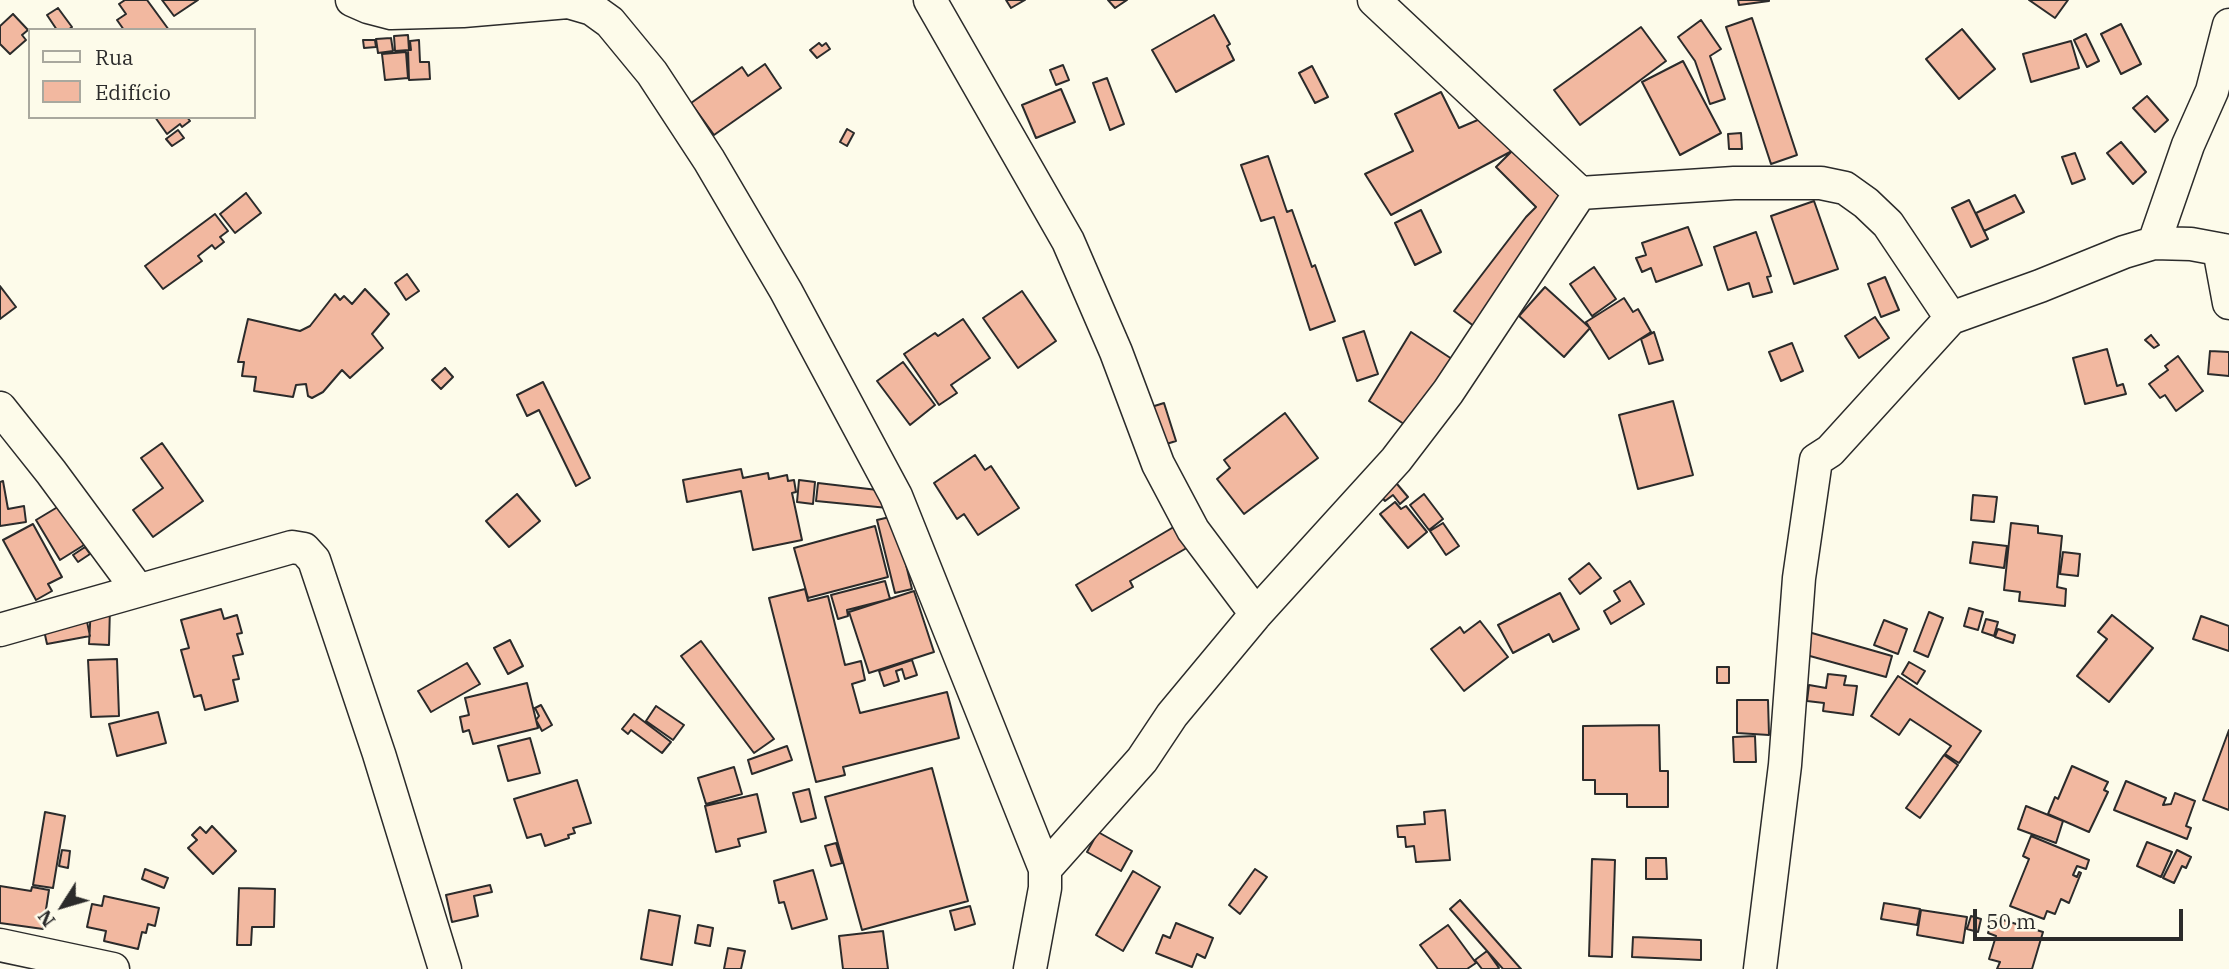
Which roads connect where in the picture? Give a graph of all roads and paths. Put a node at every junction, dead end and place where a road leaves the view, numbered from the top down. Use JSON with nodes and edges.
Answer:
{"nodes":[{"id":1,"x":352,"y":0,"type":"edge"},
{"id":2,"x":930,"y":0,"type":"edge"},
{"id":3,"x":1374,"y":0,"type":"edge"},
{"id":4,"x":568,"y":1,"type":"edge"},
{"id":5,"x":2229,"y":25,"type":"edge"},
{"id":6,"x":1580,"y":193,"type":"junction"},
{"id":7,"x":2154,"y":243,"type":"junction"},
{"id":8,"x":2224,"y":250,"type":"edge"},
{"id":9,"x":2229,"y":303,"type":"edge"},
{"id":10,"x":1951,"y":318,"type":"junction"},
{"id":11,"x":0,"y":408,"type":"edge"},
{"id":12,"x":138,"y":590,"type":"junction"},
{"id":13,"x":1256,"y":614,"type":"junction"},
{"id":14,"x":0,"y":630,"type":"edge"},
{"id":15,"x":1045,"y":869,"type":"junction"},
{"id":16,"x":0,"y":945,"type":"edge"},
{"id":17,"x":113,"y":969,"type":"edge"},
{"id":18,"x":445,"y":969,"type":"edge"},
{"id":19,"x":1030,"y":969,"type":"edge"},
{"id":20,"x":1760,"y":969,"type":"edge"}],
"edges":[{"from":1,"to":4,"type":"street"},
{"from":2,"to":13,"type":"street"},
{"from":3,"to":6,"type":"street"},
{"from":4,"to":15,"type":"street"},
{"from":5,"to":7,"type":"street"},
{"from":6,"to":10,"type":"street"},
{"from":6,"to":13,"type":"street"},
{"from":7,"to":8,"type":"street"},
{"from":7,"to":10,"type":"street"},
{"from":8,"to":9,"type":"street"},
{"from":10,"to":20,"type":"street"},
{"from":11,"to":12,"type":"street"},
{"from":12,"to":14,"type":"street"},
{"from":12,"to":18,"type":"street"},
{"from":13,"to":15,"type":"street"},
{"from":15,"to":19,"type":"street"},
{"from":16,"to":17,"type":"street"}]}
